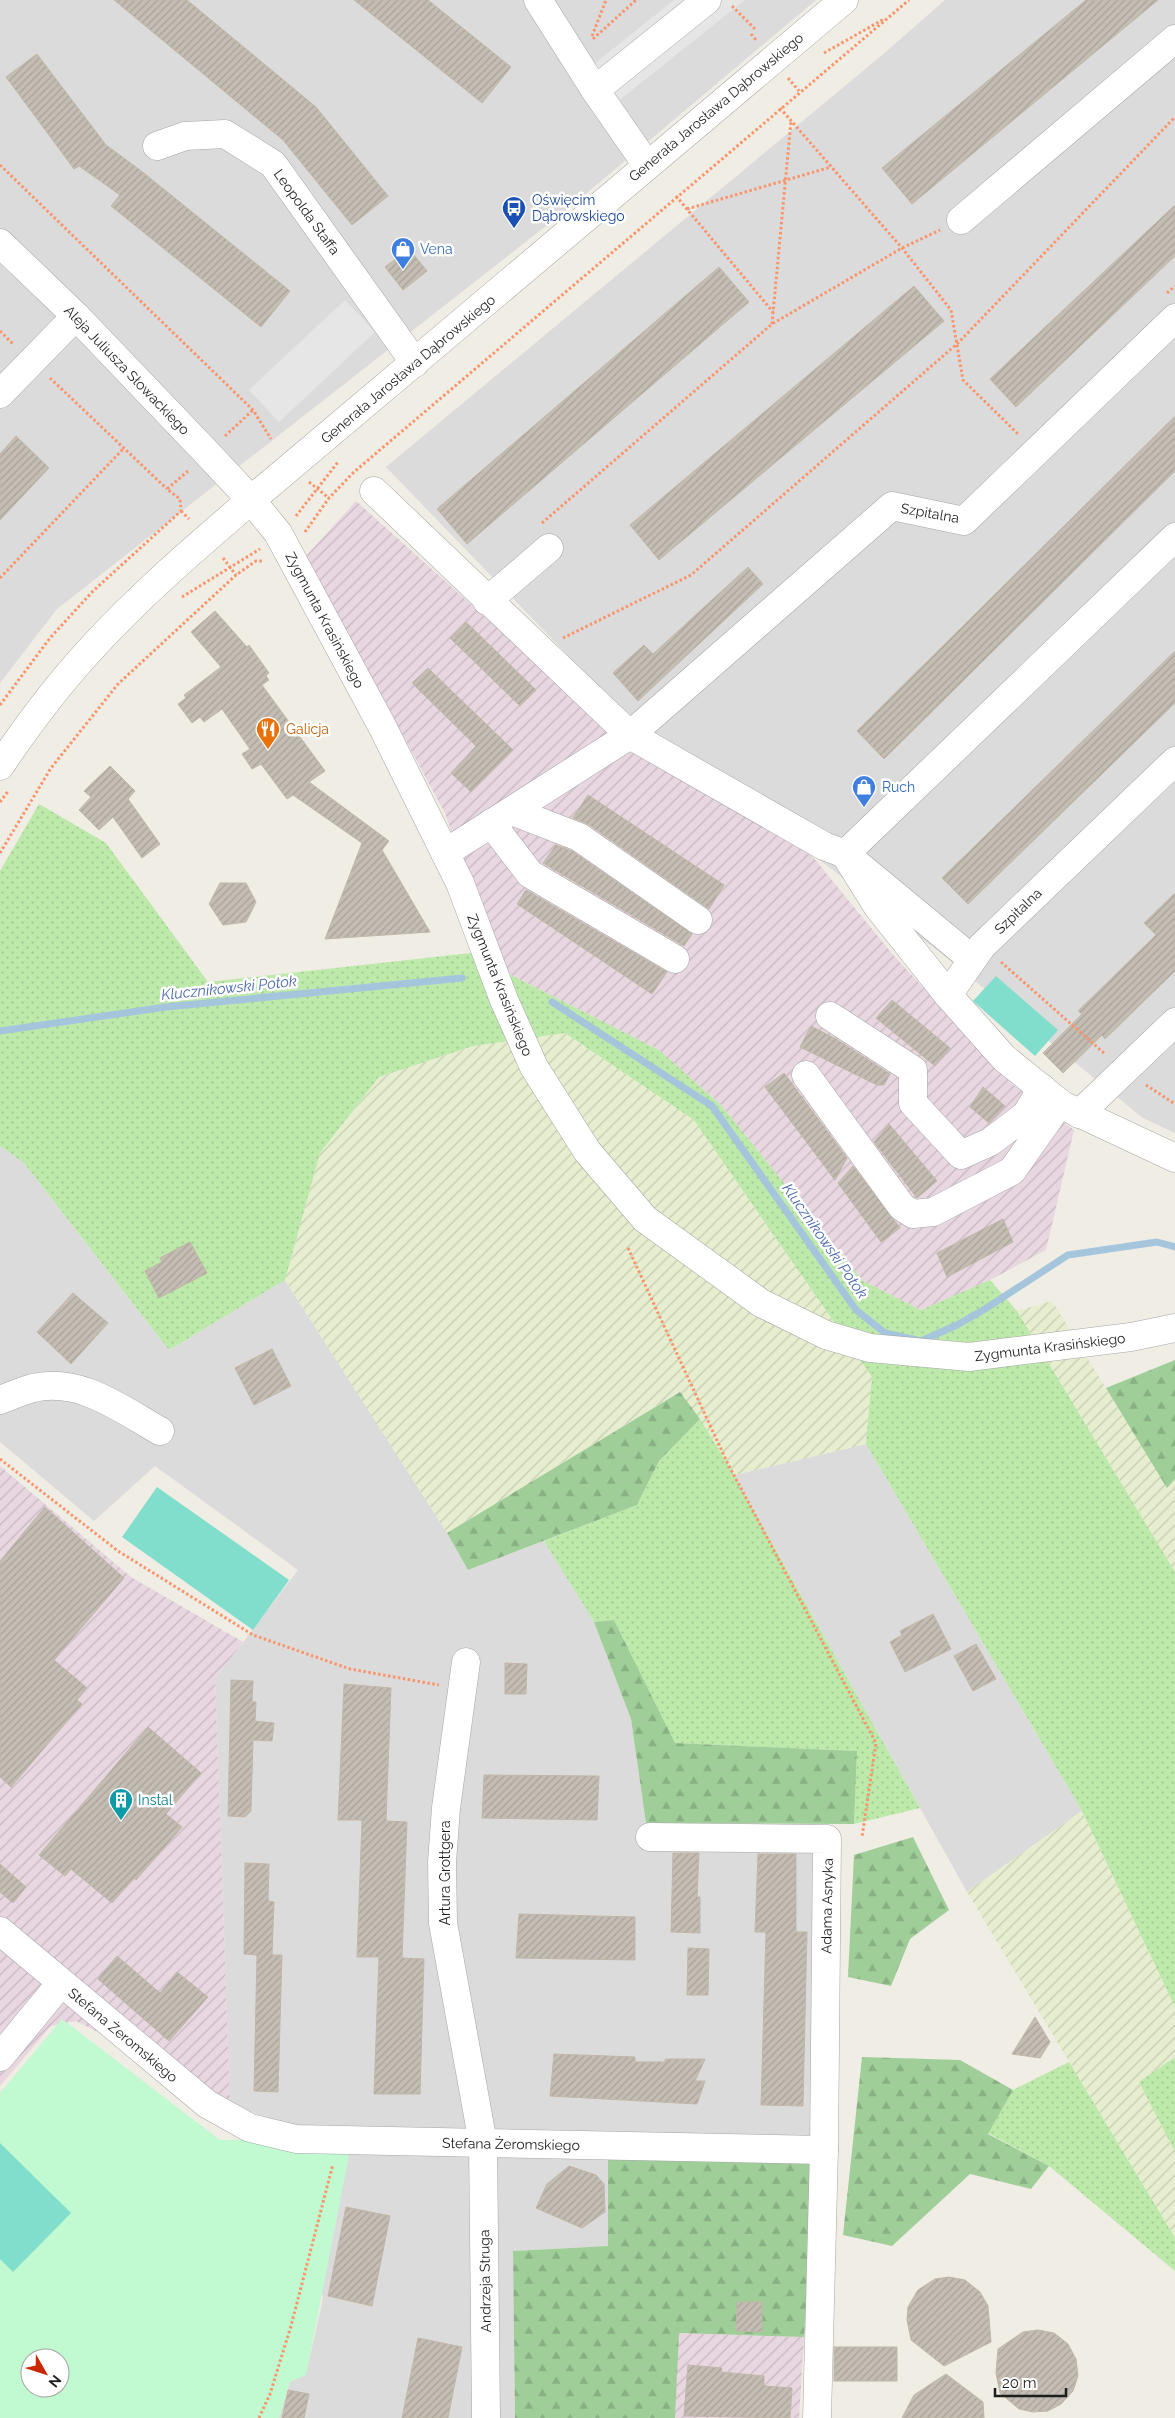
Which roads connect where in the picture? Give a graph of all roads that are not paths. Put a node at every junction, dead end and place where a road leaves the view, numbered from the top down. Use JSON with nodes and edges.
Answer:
{"nodes":[{"id":1,"x":538,"y":0,"type":"edge"},
{"id":2,"x":707,"y":0,"type":"edge"},
{"id":3,"x":844,"y":0,"type":"edge"},
{"id":4,"x":1175,"y":39,"type":"edge"},
{"id":5,"x":595,"y":90,"type":"junction"},
{"id":6,"x":157,"y":146,"type":"dead end"},
{"id":7,"x":647,"y":165,"type":"junction"},
{"id":8,"x":960,"y":220,"type":"road end"},
{"id":9,"x":0,"y":243,"type":"edge"},
{"id":10,"x":76,"y":316,"type":"junction"},
{"id":11,"x":1175,"y":318,"type":"edge"},
{"id":12,"x":415,"y":363,"type":"junction"},
{"id":13,"x":0,"y":394,"type":"edge"},
{"id":14,"x":374,"y":492,"type":"dead end"},
{"id":15,"x":251,"y":500,"type":"junction"},
{"id":16,"x":1175,"y":536,"type":"edge"},
{"id":17,"x":544,"y":537,"type":"road end"},
{"id":18,"x":487,"y":601,"type":"junction"},
{"id":19,"x":630,"y":735,"type":"junction"},
{"id":20,"x":1175,"y":761,"type":"edge"},
{"id":21,"x":6,"y":776,"type":"edge"},
{"id":22,"x":502,"y":817,"type":"junction"},
{"id":23,"x":445,"y":853,"type":"junction"},
{"id":24,"x":845,"y":854,"type":"junction"},
{"id":25,"x":698,"y":920,"type":"dead end"},
{"id":26,"x":977,"y":952,"type":"junction"},
{"id":27,"x":675,"y":959,"type":"dead end"},
{"id":28,"x":948,"y":995,"type":"junction"},
{"id":29,"x":830,"y":1016,"type":"dead end"},
{"id":30,"x":1175,"y":1022,"type":"edge"},
{"id":31,"x":806,"y":1075,"type":"dead end"},
{"id":32,"x":1060,"y":1102,"type":"junction"},
{"id":33,"x":1175,"y":1158,"type":"edge"},
{"id":34,"x":1175,"y":1328,"type":"edge"},
{"id":35,"x":0,"y":1400,"type":"edge"},
{"id":36,"x":160,"y":1431,"type":"dead end"},
{"id":37,"x":466,"y":1662,"type":"dead end"},
{"id":38,"x":650,"y":1837,"type":"dead end"},
{"id":39,"x":0,"y":1931,"type":"edge"},
{"id":40,"x":61,"y":1983,"type":"junction"},
{"id":41,"x":0,"y":2057,"type":"edge"},
{"id":42,"x":483,"y":2143,"type":"junction"},
{"id":43,"x":824,"y":2150,"type":"junction"},
{"id":44,"x":486,"y":2418,"type":"edge"},
{"id":45,"x":818,"y":2418,"type":"edge"}],
"edges":[{"from":1,"to":5,"type":"street"},
{"from":2,"to":5,"type":"street"},
{"from":3,"to":7,"type":"street","name":"Generała Jarosława Dąbrowskiego"},
{"from":4,"to":8,"type":"street"},
{"from":5,"to":7,"type":"street"},
{"from":6,"to":12,"type":"street","name":"Leopolda Staffa"},
{"from":7,"to":12,"type":"street","name":"Generała Jarosława Dąbrowskiego"},
{"from":9,"to":10,"type":"street","name":"Aleja Juliusza Słowackiego"},
{"from":10,"to":13,"type":"street"},
{"from":10,"to":15,"type":"street","name":"Aleja Juliusza Słowackiego"},
{"from":11,"to":19,"type":"street","name":"Szpitalna"},
{"from":12,"to":15,"type":"street","name":"Generała Jarosława Dąbrowskiego"},
{"from":14,"to":18,"type":"street"},
{"from":15,"to":21,"type":"street","name":"Generała Jarosława Dąbrowskiego"},
{"from":15,"to":23,"type":"street","name":"Zygmunta Krasińskiego"},
{"from":16,"to":24,"type":"street"},
{"from":17,"to":18,"type":"street"},
{"from":18,"to":19,"type":"street"},
{"from":19,"to":22,"type":"street"},
{"from":19,"to":24,"type":"street"},
{"from":20,"to":26,"type":"street","name":"Szpitalna"},
{"from":22,"to":23,"type":"street"},
{"from":22,"to":25,"type":"street"},
{"from":22,"to":27,"type":"street"},
{"from":23,"to":34,"type":"street","name":"Zygmunta Krasińskiego"},
{"from":24,"to":26,"type":"street"},
{"from":24,"to":28,"type":"street"},
{"from":26,"to":28,"type":"street","name":"Szpitalna"},
{"from":28,"to":32,"type":"street"},
{"from":29,"to":32,"type":"street"},
{"from":30,"to":32,"type":"street"},
{"from":31,"to":32,"type":"street"},
{"from":32,"to":33,"type":"street"},
{"from":35,"to":36,"type":"street"},
{"from":37,"to":42,"type":"street","name":"Artura Grottgera"},
{"from":38,"to":43,"type":"street","name":"Adama Asnyka"},
{"from":39,"to":40,"type":"street","name":"Stefana Żeromskiego"},
{"from":40,"to":41,"type":"street"},
{"from":40,"to":42,"type":"street","name":"Stefana Żeromskiego"},
{"from":42,"to":43,"type":"street","name":"Stefana Żeromskiego"},
{"from":42,"to":44,"type":"street","name":"Andrzeja Struga"},
{"from":43,"to":45,"type":"street"}]}
